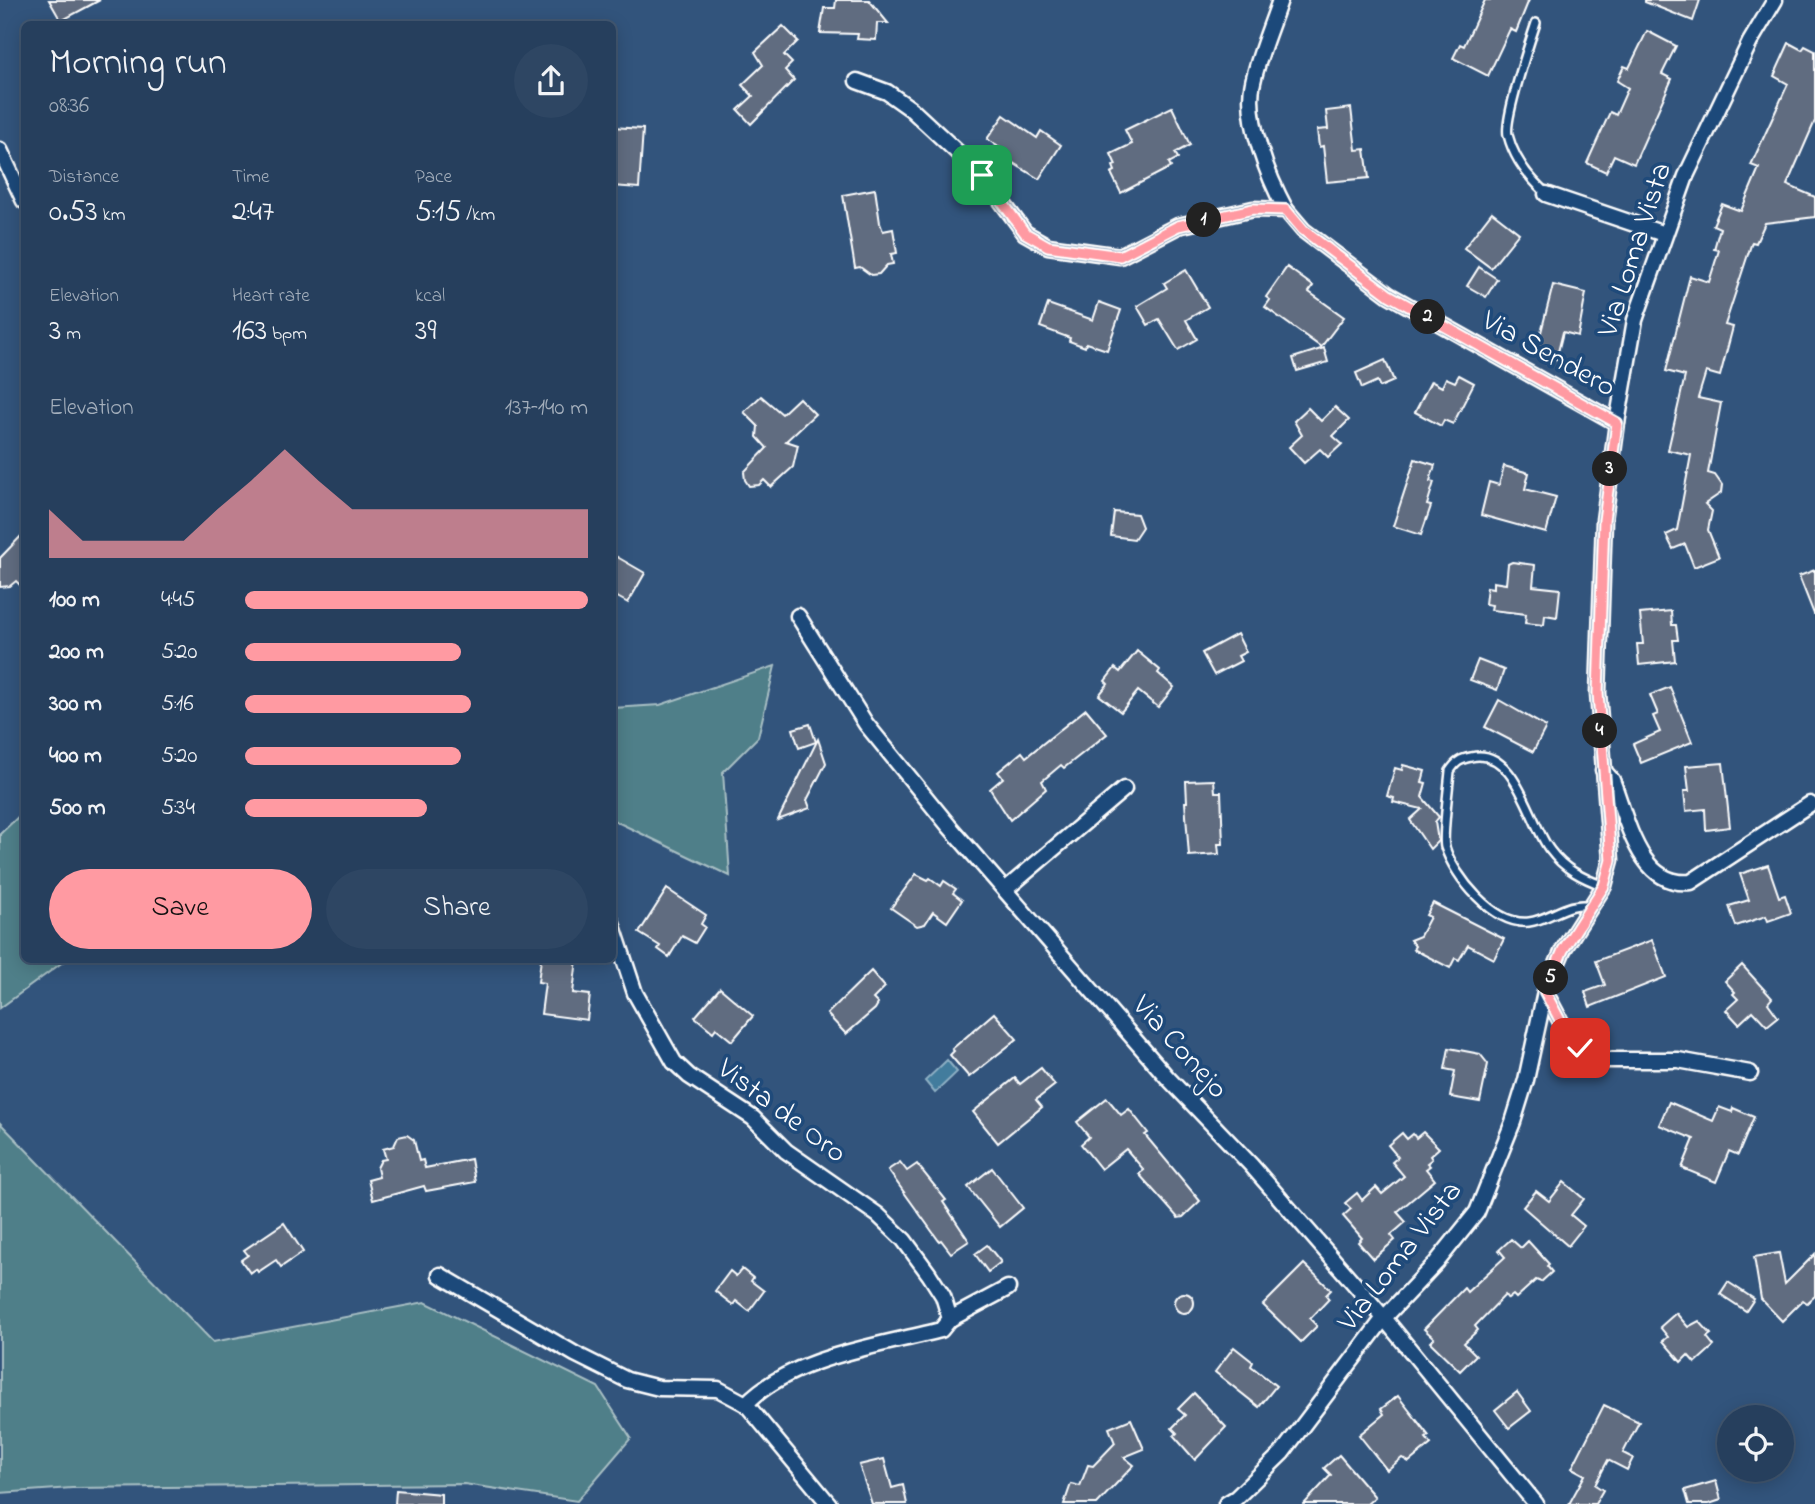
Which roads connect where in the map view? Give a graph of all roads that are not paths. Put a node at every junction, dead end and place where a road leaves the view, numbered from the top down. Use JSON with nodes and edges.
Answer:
{"nodes":[{"id":1,"x":1280,"y":0,"type":"edge"},
{"id":2,"x":1775,"y":0,"type":"edge"},
{"id":3,"x":1536,"y":23,"type":"dead end"},
{"id":4,"x":857,"y":81,"type":"dead end"},
{"id":5,"x":0,"y":150,"type":"edge"},
{"id":6,"x":1546,"y":194,"type":"joint"},
{"id":7,"x":21,"y":195,"type":"edge"},
{"id":8,"x":1286,"y":210,"type":"junction"},
{"id":9,"x":1664,"y":234,"type":"junction"},
{"id":10,"x":1617,"y":423,"type":"junction"},
{"id":11,"x":798,"y":616,"type":"dead end"},
{"id":12,"x":1602,"y":769,"type":"junction"},
{"id":13,"x":1124,"y":789,"type":"dead end"},
{"id":14,"x":1810,"y":804,"type":"dead end"},
{"id":15,"x":1604,"y":886,"type":"junction"},
{"id":16,"x":1005,"y":890,"type":"junction"},
{"id":17,"x":1591,"y":906,"type":"junction"},
{"id":18,"x":616,"y":935,"type":"edge"},
{"id":19,"x":1545,"y":992,"type":"junction"},
{"id":20,"x":1750,"y":1073,"type":"dead end"},
{"id":21,"x":440,"y":1275,"type":"dead end"},
{"id":22,"x":1008,"y":1288,"type":"dead end"},
{"id":23,"x":1384,"y":1318,"type":"junction"},
{"id":24,"x":950,"y":1319,"type":"junction"},
{"id":25,"x":746,"y":1404,"type":"junction"},
{"id":26,"x":830,"y":1504,"type":"edge"},
{"id":27,"x":1226,"y":1504,"type":"edge"},
{"id":28,"x":1536,"y":1504,"type":"edge"}],
"edges":[{"from":1,"to":8,"type":"street","name":"Via Sendero"},
{"from":2,"to":9,"type":"street","name":"Via Loma Vista"},
{"from":3,"to":6,"type":"lane"},
{"from":4,"to":8,"type":"street"},
{"from":5,"to":7,"type":"street"},
{"from":6,"to":9,"type":"street"},
{"from":8,"to":10,"type":"street","name":"Via Sendero"},
{"from":9,"to":10,"type":"street","name":"Via Loma Vista"},
{"from":10,"to":12,"type":"street","name":"Via Loma Vista"},
{"from":11,"to":16,"type":"street","name":"Via Conejo"},
{"from":12,"to":14,"type":"street"},
{"from":12,"to":15,"type":"street","name":"Via Loma Vista"},
{"from":13,"to":16,"type":"street"},
{"from":15,"to":17,"type":"street","name":"Via Loma Vista"},
{"from":15,"to":17,"type":"lane"},
{"from":16,"to":23,"type":"street","name":"Via Conejo"},
{"from":17,"to":19,"type":"street","name":"Via Loma Vista"},
{"from":18,"to":24,"type":"street","name":"Vista de Oro"},
{"from":19,"to":20,"type":"street"},
{"from":19,"to":23,"type":"street","name":"Via Loma Vista"},
{"from":21,"to":25,"type":"street"},
{"from":22,"to":24,"type":"street"},
{"from":23,"to":27,"type":"street","name":"Via Loma Vista"},
{"from":23,"to":28,"type":"street","name":"Via Conejo"},
{"from":24,"to":25,"type":"street"},
{"from":25,"to":26,"type":"street"}]}
